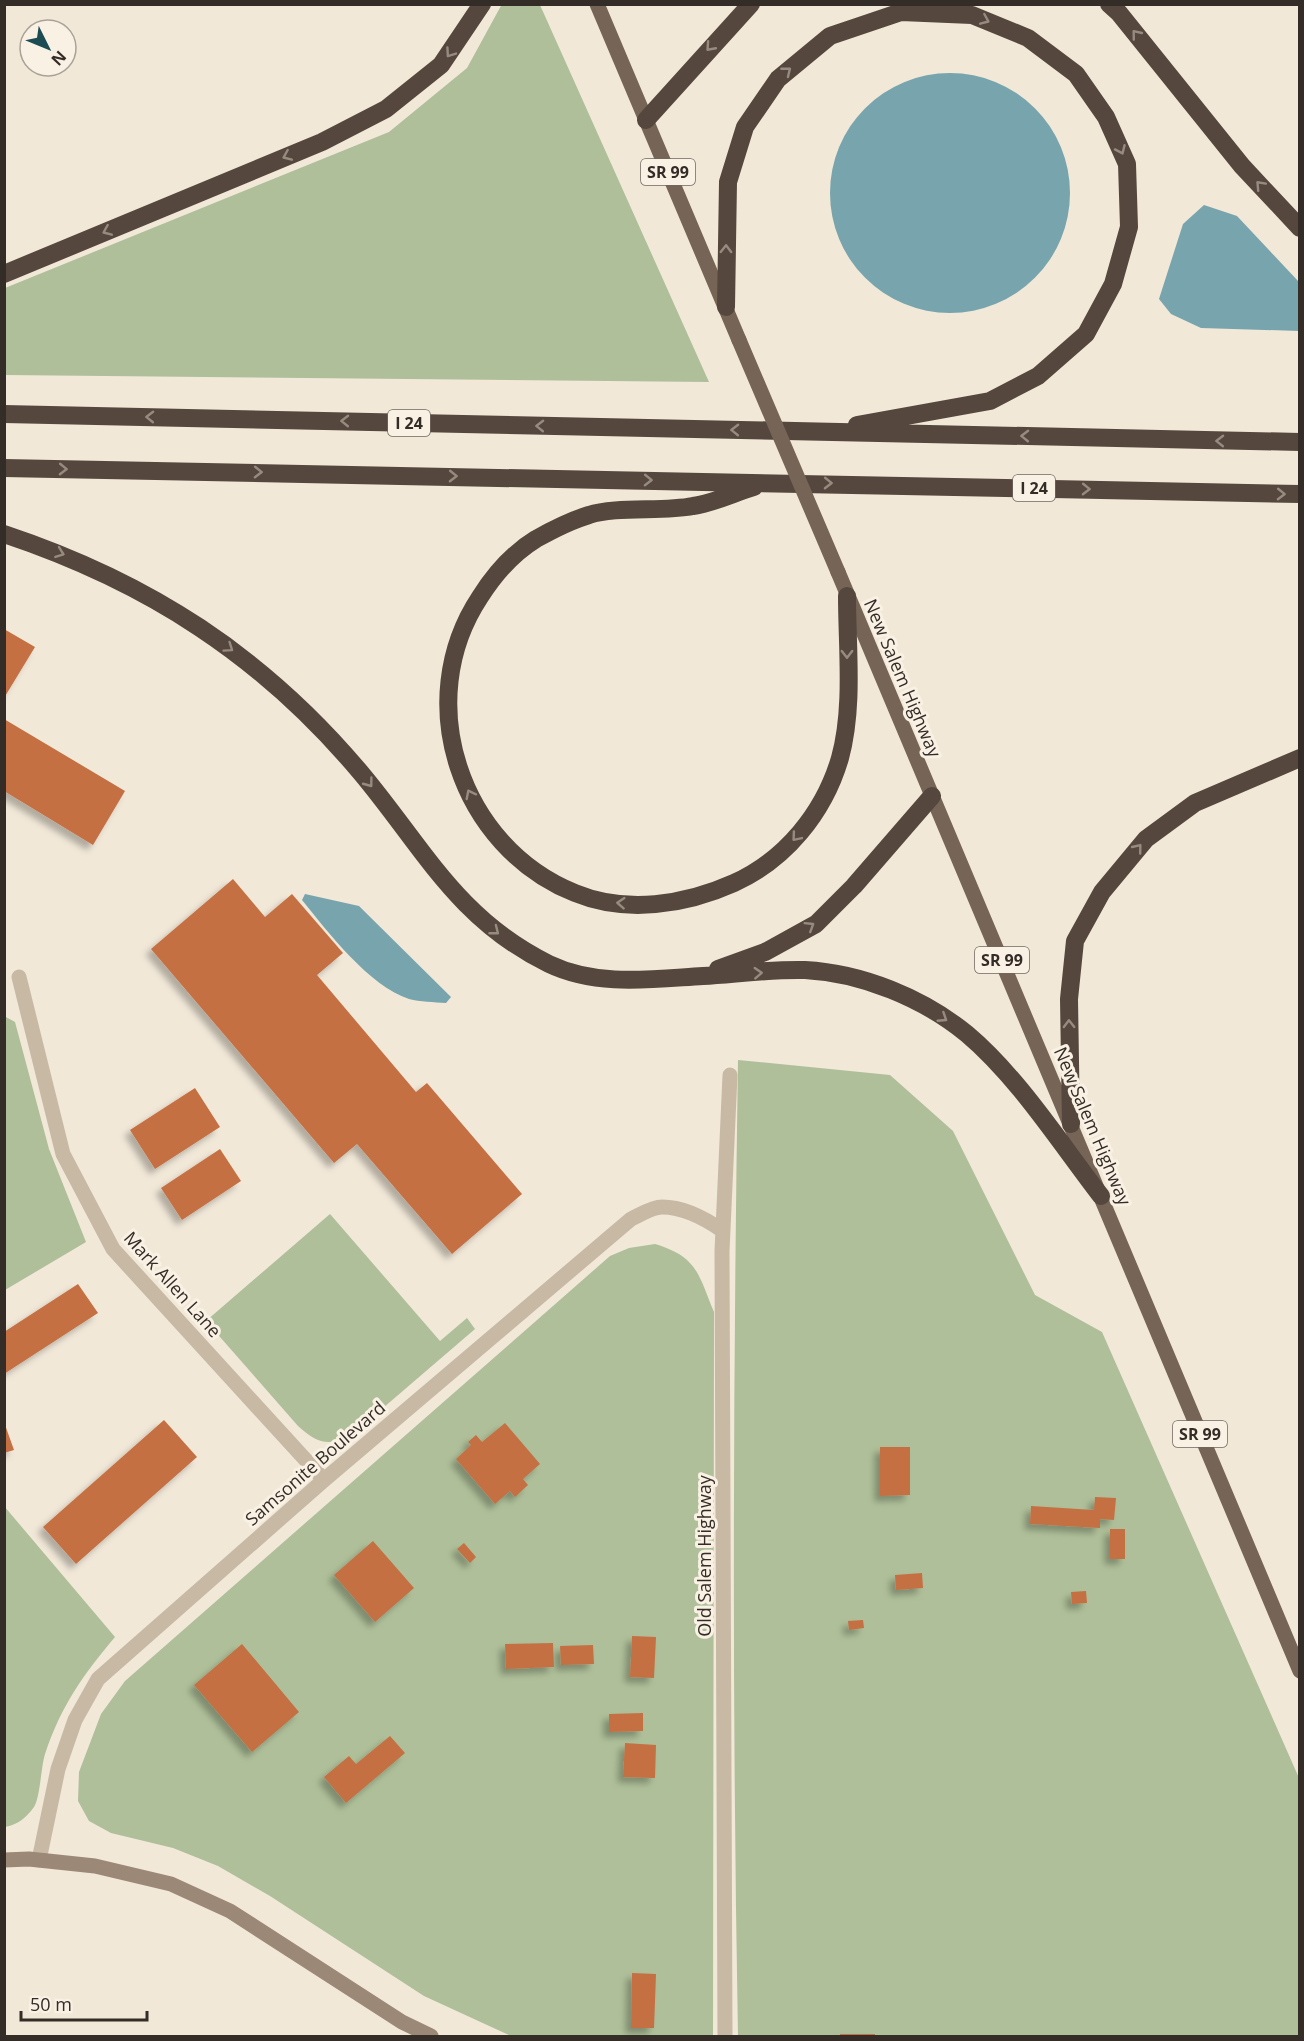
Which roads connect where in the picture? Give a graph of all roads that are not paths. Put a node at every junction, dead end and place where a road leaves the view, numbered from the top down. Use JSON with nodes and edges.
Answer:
{"nodes":[{"id":1,"x":482,"y":4,"type":"edge"},
{"id":2,"x":597,"y":4,"type":"edge"},
{"id":3,"x":751,"y":4,"type":"edge"},
{"id":4,"x":1109,"y":4,"type":"edge"},
{"id":5,"x":646,"y":120,"type":"junction"},
{"id":6,"x":1299,"y":228,"type":"edge"},
{"id":7,"x":4,"y":274,"type":"edge"},
{"id":8,"x":726,"y":307,"type":"junction"},
{"id":9,"x":4,"y":414,"type":"edge"},
{"id":10,"x":814,"y":432,"type":"junction"},
{"id":11,"x":1299,"y":442,"type":"edge"},
{"id":12,"x":4,"y":468,"type":"edge"},
{"id":13,"x":769,"y":482,"type":"junction"},
{"id":14,"x":1299,"y":494,"type":"edge"},
{"id":15,"x":4,"y":534,"type":"edge"},
{"id":16,"x":847,"y":596,"type":"junction"},
{"id":17,"x":1299,"y":758,"type":"edge"},
{"id":18,"x":932,"y":796,"type":"junction"},
{"id":19,"x":700,"y":976,"type":"junction"},
{"id":20,"x":19,"y":977,"type":"dead end"},
{"id":21,"x":730,"y":1075,"type":"dead end"},
{"id":22,"x":1071,"y":1124,"type":"junction"},
{"id":23,"x":1101,"y":1196,"type":"junction"},
{"id":24,"x":723,"y":1231,"type":"junction"},
{"id":25,"x":324,"y":1480,"type":"junction"},
{"id":26,"x":1299,"y":1671,"type":"edge"},
{"id":27,"x":4,"y":1860,"type":"edge"},
{"id":28,"x":39,"y":1860,"type":"junction"},
{"id":29,"x":431,"y":2037,"type":"edge"},
{"id":30,"x":725,"y":2037,"type":"edge"}],
"edges":[{"from":1,"to":7,"type":"highway","one_way":true},
{"from":2,"to":5,"type":"main road","number":"SR 99"},
{"from":3,"to":5,"type":"highway","one_way":true},
{"from":6,"to":4,"type":"highway","one_way":true},
{"from":5,"to":8,"type":"main road","number":"SR 99"},
{"from":8,"to":10,"type":"highway","one_way":true},
{"from":8,"to":16,"type":"main road","number":"SR 99","bridge":true},
{"from":10,"to":9,"type":"highway","number":"I 24","one_way":true},
{"from":11,"to":10,"type":"highway","number":"I 24","one_way":true},
{"from":12,"to":13,"type":"highway","number":"I 24","one_way":true},
{"from":13,"to":14,"type":"highway","number":"I 24","one_way":true},
{"from":16,"to":13,"type":"highway","one_way":true},
{"from":15,"to":19,"type":"highway","one_way":true},
{"from":16,"to":18,"type":"main road","name":"New Salem Highway","number":"SR 99"},
{"from":22,"to":17,"type":"highway","one_way":true},
{"from":19,"to":18,"type":"highway","one_way":true},
{"from":18,"to":22,"type":"main road","name":"New Salem Highway","number":"SR 99"},
{"from":19,"to":23,"type":"highway","one_way":true},
{"from":20,"to":25,"type":"street","name":"Mark Allen Lane"},
{"from":21,"to":24,"type":"street","name":"Old Salem Highway"},
{"from":22,"to":23,"type":"main road","name":"New Salem Highway","number":"SR 99"},
{"from":23,"to":26,"type":"main road","name":"New Salem Highway","number":"SR 99"},
{"from":24,"to":25,"type":"street","name":"Samsonite Boulevard"},
{"from":24,"to":30,"type":"street","name":"Old Salem Highway"},
{"from":25,"to":28,"type":"street","name":"Samsonite Boulevard"},
{"from":27,"to":28,"type":"main road"},
{"from":28,"to":29,"type":"main road"}]}
